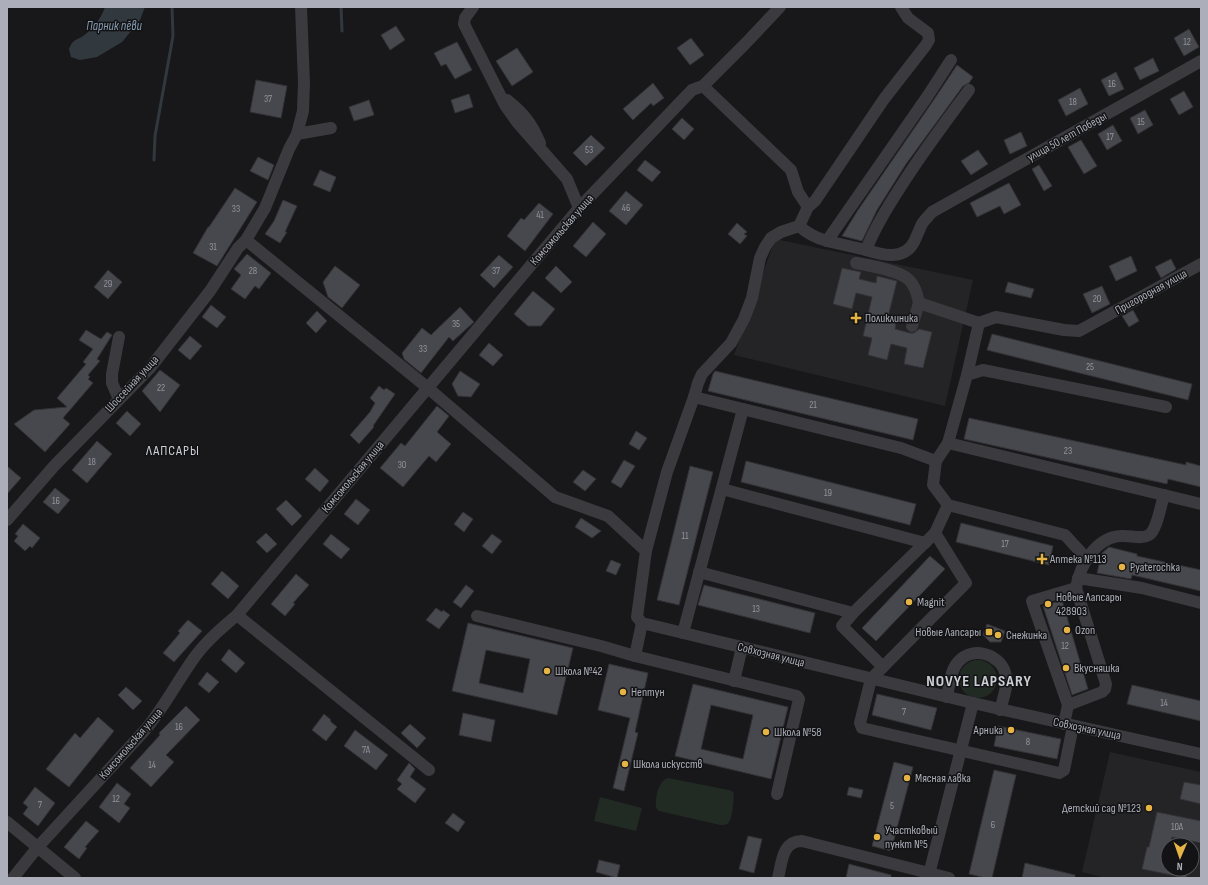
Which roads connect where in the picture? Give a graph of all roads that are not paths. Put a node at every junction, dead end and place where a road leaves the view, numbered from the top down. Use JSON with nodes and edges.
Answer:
{"nodes":[{"id":1,"x":301,"y":7,"type":"edge"},
{"id":2,"x":474,"y":7,"type":"edge"},
{"id":3,"x":780,"y":7,"type":"edge"},
{"id":4,"x":901,"y":7,"type":"edge"},
{"id":5,"x":951,"y":60,"type":"dead end"},
{"id":6,"x":1201,"y":61,"type":"edge"},
{"id":7,"x":703,"y":86,"type":"junction"},
{"id":8,"x":969,"y":90,"type":"dead end"},
{"id":9,"x":331,"y":128,"type":"dead end"},
{"id":10,"x":297,"y":134,"type":"junction"},
{"id":11,"x":808,"y":207,"type":"junction"},
{"id":12,"x":579,"y":208,"type":"junction"},
{"id":13,"x":800,"y":226,"type":"junction"},
{"id":14,"x":246,"y":240,"type":"junction"},
{"id":15,"x":827,"y":241,"type":"junction"},
{"id":16,"x":866,"y":250,"type":"junction"},
{"id":17,"x":856,"y":263,"type":"dead end"},
{"id":18,"x":1201,"y":264,"type":"edge"},
{"id":19,"x":919,"y":303,"type":"junction"},
{"id":20,"x":979,"y":323,"type":"junction"},
{"id":21,"x":912,"y":326,"type":"dead end"},
{"id":22,"x":119,"y":337,"type":"dead end"},
{"id":23,"x":967,"y":375,"type":"junction"},
{"id":24,"x":428,"y":388,"type":"junction"},
{"id":25,"x":694,"y":397,"type":"junction"},
{"id":26,"x":119,"y":399,"type":"junction"},
{"id":27,"x":1166,"y":407,"type":"dead end"},
{"id":28,"x":743,"y":409,"type":"junction"},
{"id":29,"x":948,"y":443,"type":"junction"},
{"id":30,"x":936,"y":461,"type":"junction"},
{"id":31,"x":722,"y":489,"type":"junction"},
{"id":32,"x":1164,"y":495,"type":"junction"},
{"id":33,"x":1201,"y":504,"type":"edge"},
{"id":34,"x":948,"y":505,"type":"junction"},
{"id":35,"x":7,"y":520,"type":"edge"},
{"id":36,"x":935,"y":533,"type":"junction"},
{"id":37,"x":925,"y":543,"type":"junction"},
{"id":38,"x":646,"y":551,"type":"junction"},
{"id":39,"x":1087,"y":559,"type":"junction"},
{"id":40,"x":699,"y":572,"type":"junction"},
{"id":41,"x":1077,"y":583,"type":"junction"},
{"id":42,"x":1201,"y":603,"type":"edge"},
{"id":43,"x":853,"y":613,"type":"junction"},
{"id":44,"x":237,"y":615,"type":"junction"},
{"id":45,"x":477,"y":616,"type":"dead end"},
{"id":46,"x":642,"y":623,"type":"junction"},
{"id":47,"x":683,"y":633,"type":"junction"},
{"id":48,"x":742,"y":647,"type":"junction"},
{"id":49,"x":635,"y":656,"type":"junction"},
{"id":50,"x":883,"y":667,"type":"junction"},
{"id":51,"x":872,"y":679,"type":"junction"},
{"id":52,"x":734,"y":681,"type":"junction"},
{"id":53,"x":947,"y":697,"type":"junction"},
{"id":54,"x":973,"y":703,"type":"junction"},
{"id":55,"x":1068,"y":705,"type":"junction"},
{"id":56,"x":1000,"y":710,"type":"junction"},
{"id":57,"x":1069,"y":725,"type":"junction"},
{"id":58,"x":961,"y":750,"type":"junction"},
{"id":59,"x":1201,"y":754,"type":"edge"},
{"id":60,"x":429,"y":770,"type":"dead end"},
{"id":61,"x":777,"y":794,"type":"dead end"},
{"id":62,"x":7,"y":822,"type":"edge"},
{"id":63,"x":37,"y":848,"type":"junction"},
{"id":64,"x":928,"y":875,"type":"edge"},
{"id":65,"x":13,"y":878,"type":"edge"},
{"id":66,"x":75,"y":878,"type":"edge"},
{"id":67,"x":778,"y":878,"type":"edge"},
{"id":68,"x":948,"y":878,"type":"edge"}],
"edges":[{"from":1,"to":10,"type":"street","name":"Шоссейная улица"},
{"from":2,"to":12,"type":"street"},
{"from":3,"to":7,"type":"street","name":"Комсомольская улица"},
{"from":4,"to":11,"type":"street"},
{"from":5,"to":15,"type":"street"},
{"from":6,"to":16,"type":"street","name":"улица 50 лет Победы"},
{"from":7,"to":11,"type":"street"},
{"from":7,"to":12,"type":"street","name":"Комсомольская улица"},
{"from":8,"to":16,"type":"street"},
{"from":9,"to":10,"type":"street"},
{"from":10,"to":14,"type":"street","name":"Шоссейная улица"},
{"from":11,"to":13,"type":"street"},
{"from":12,"to":24,"type":"street","name":"Комсомольская улица"},
{"from":13,"to":15,"type":"street"},
{"from":13,"to":25,"type":"street"},
{"from":14,"to":24,"type":"street"},
{"from":14,"to":26,"type":"street","name":"Шоссейная улица"},
{"from":15,"to":16,"type":"street"},
{"from":17,"to":19,"type":"street"},
{"from":18,"to":20,"type":"street","name":"Пригородная улица"},
{"from":19,"to":20,"type":"street"},
{"from":19,"to":21,"type":"street"},
{"from":20,"to":23,"type":"street"},
{"from":22,"to":26,"type":"street"},
{"from":23,"to":27,"type":"street"},
{"from":23,"to":29,"type":"street"},
{"from":24,"to":38,"type":"street"},
{"from":24,"to":44,"type":"street","name":"Комсомольская улица"},
{"from":25,"to":28,"type":"street"},
{"from":25,"to":38,"type":"street"},
{"from":26,"to":35,"type":"street","name":"Шоссейная улица"},
{"from":28,"to":30,"type":"street"},
{"from":28,"to":31,"type":"street"},
{"from":29,"to":30,"type":"street"},
{"from":29,"to":32,"type":"street"},
{"from":30,"to":34,"type":"street"},
{"from":31,"to":37,"type":"street"},
{"from":31,"to":40,"type":"street"},
{"from":32,"to":33,"type":"street"},
{"from":32,"to":39,"type":"street"},
{"from":34,"to":36,"type":"street"},
{"from":34,"to":39,"type":"street"},
{"from":36,"to":37,"type":"street"},
{"from":36,"to":50,"type":"street"},
{"from":37,"to":43,"type":"street"},
{"from":38,"to":46,"type":"street"},
{"from":39,"to":41,"type":"street"},
{"from":40,"to":43,"type":"street"},
{"from":40,"to":47,"type":"street"},
{"from":41,"to":42,"type":"street"},
{"from":41,"to":55,"type":"street"},
{"from":41,"to":55,"type":"street"},
{"from":43,"to":50,"type":"street"},
{"from":44,"to":60,"type":"street"},
{"from":44,"to":63,"type":"street","name":"Комсомольская улица"},
{"from":45,"to":49,"type":"street"},
{"from":46,"to":47,"type":"street","name":"Совхозная улица"},
{"from":46,"to":49,"type":"street"},
{"from":47,"to":48,"type":"street","name":"Совхозная улица"},
{"from":48,"to":51,"type":"street","name":"Совхозная улица"},
{"from":48,"to":52,"type":"street"},
{"from":49,"to":52,"type":"street"},
{"from":50,"to":51,"type":"street"},
{"from":51,"to":53,"type":"street","name":"Совхозная улица"},
{"from":51,"to":58,"type":"street"},
{"from":52,"to":61,"type":"street"},
{"from":53,"to":54,"type":"street","name":"Совхозная улица"},
{"from":53,"to":56,"type":"street"},
{"from":54,"to":56,"type":"street","name":"Совхозная улица"},
{"from":54,"to":58,"type":"street"},
{"from":55,"to":57,"type":"street"},
{"from":56,"to":57,"type":"street","name":"Совхозная улица"},
{"from":57,"to":58,"type":"street"},
{"from":57,"to":59,"type":"street","name":"Совхозная улица"},
{"from":58,"to":64,"type":"street"},
{"from":62,"to":63,"type":"street"},
{"from":63,"to":65,"type":"street","name":"Комсомольская улица"},
{"from":63,"to":66,"type":"street"},
{"from":64,"to":67,"type":"street"},
{"from":64,"to":68,"type":"street"}]}
